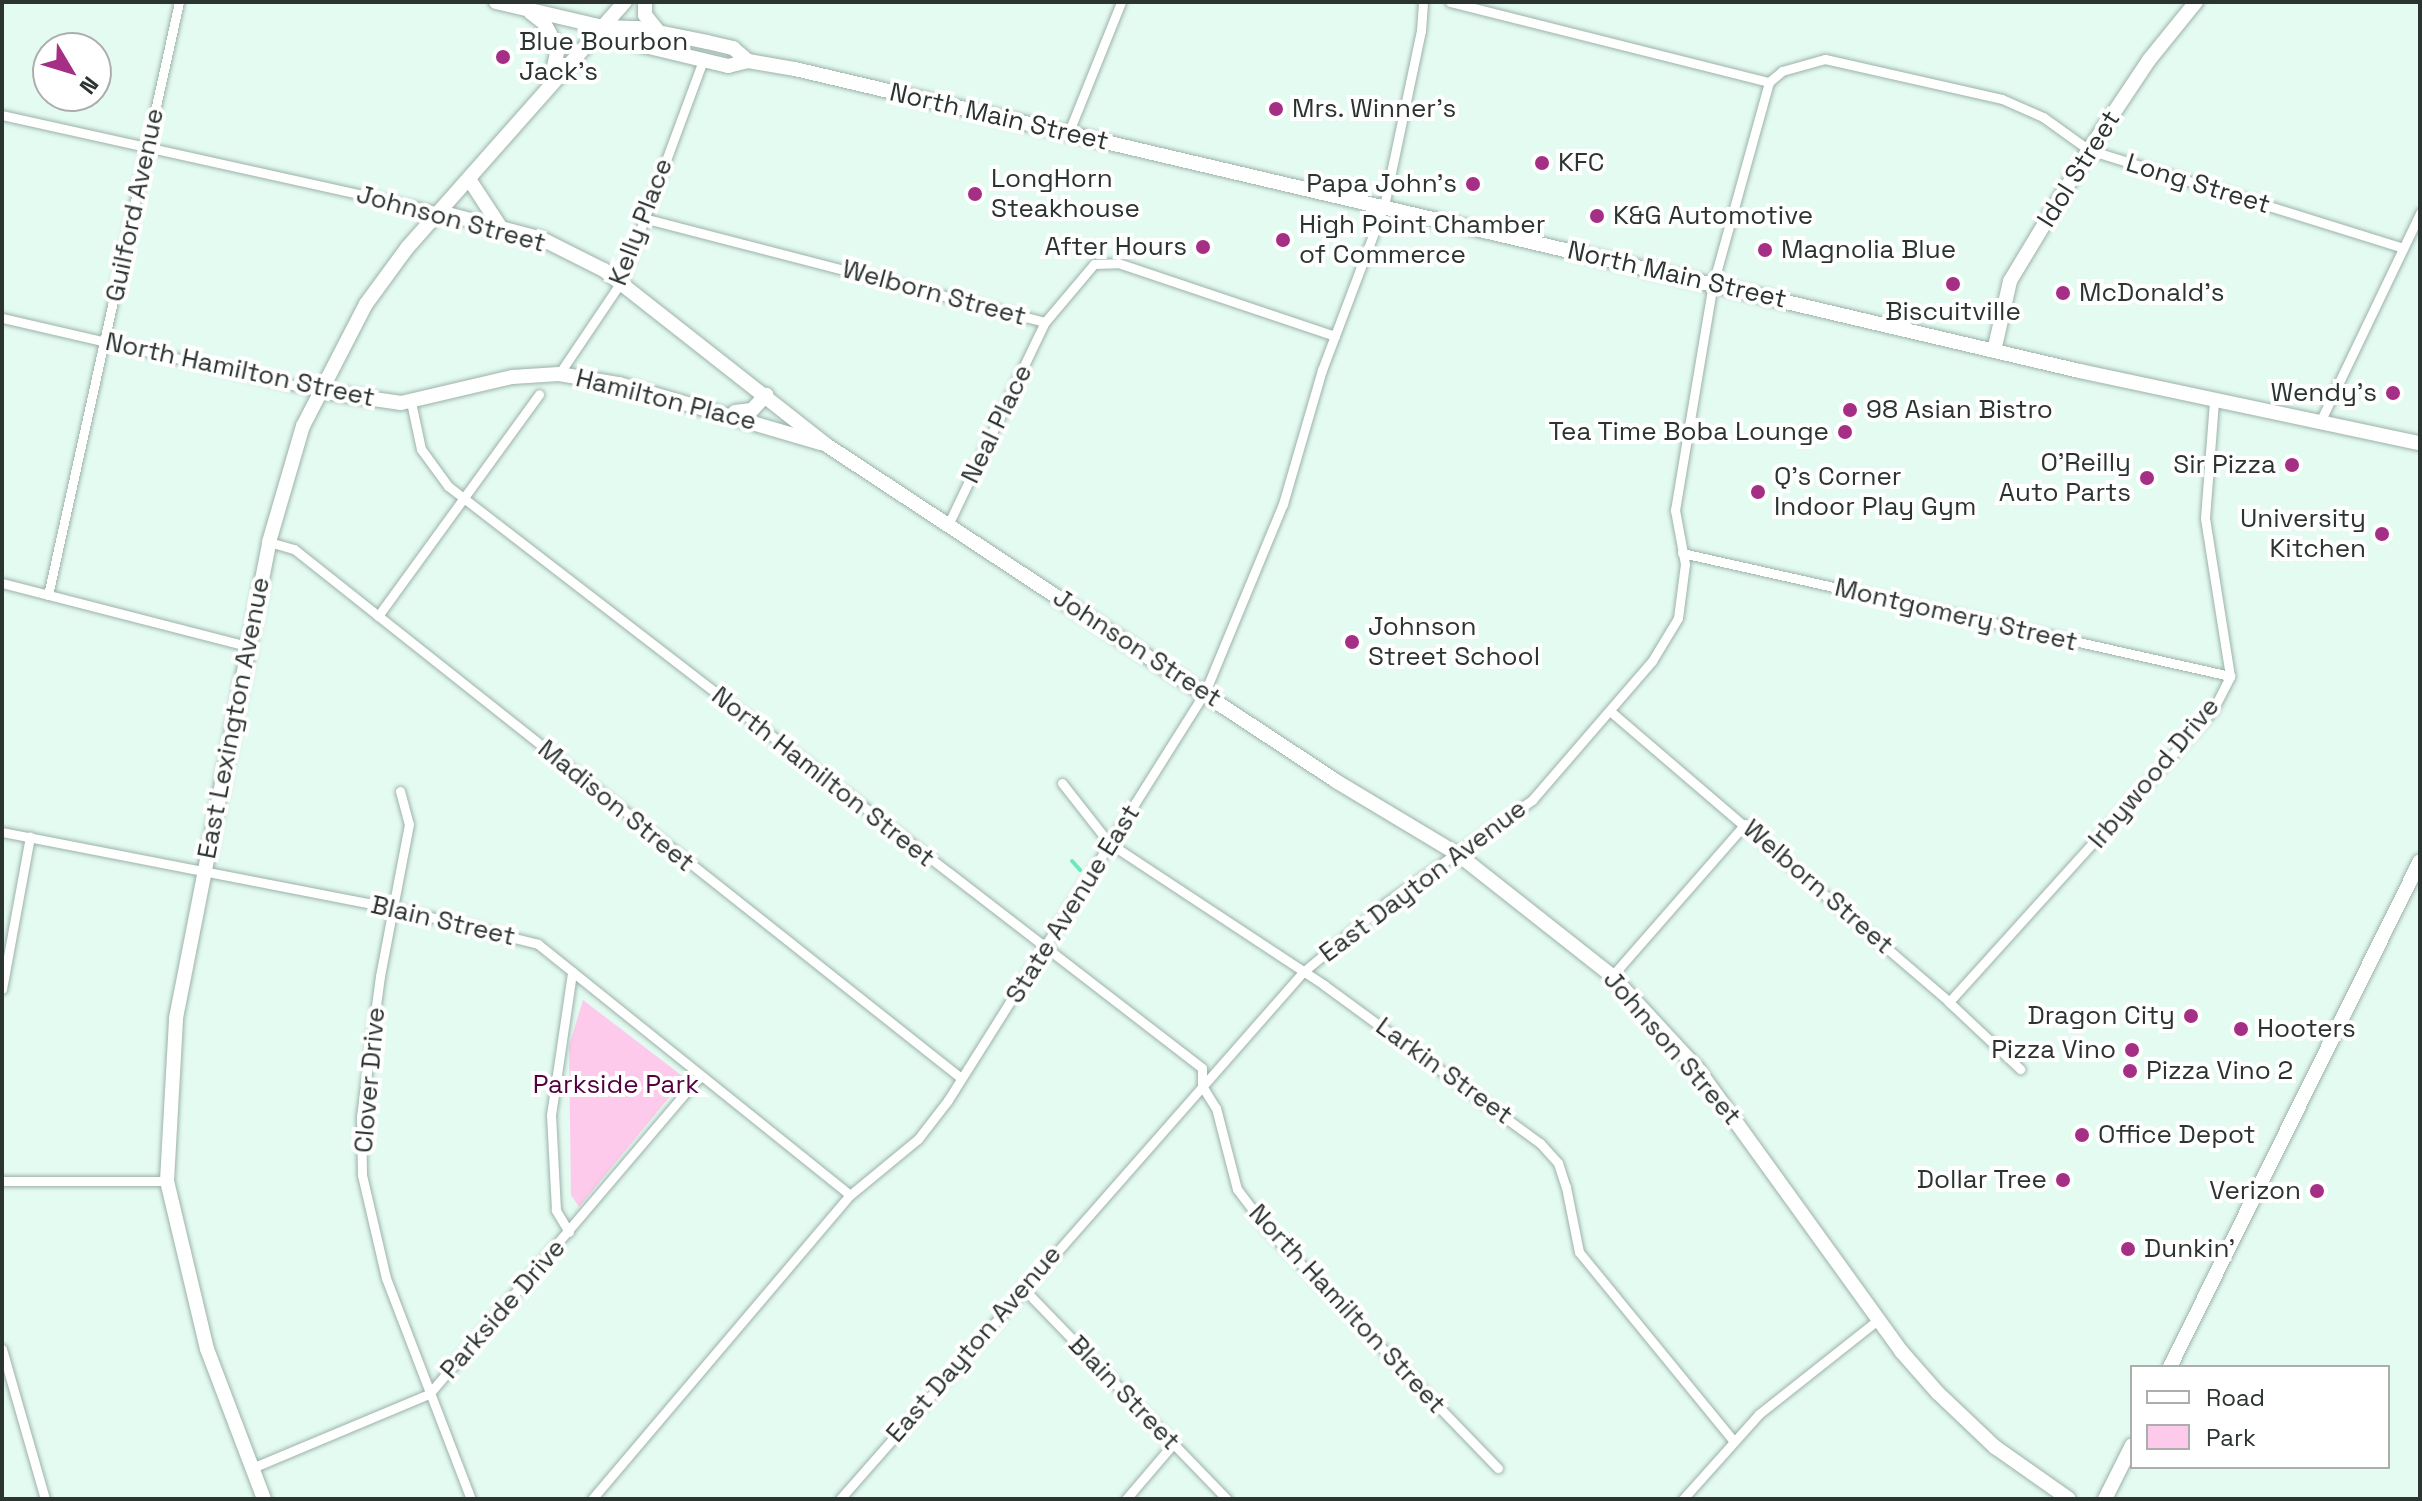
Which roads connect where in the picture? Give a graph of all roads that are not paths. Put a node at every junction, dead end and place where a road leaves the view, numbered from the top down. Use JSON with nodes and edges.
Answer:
{"nodes":[{"id":1,"x":179,"y":2,"type":"edge"},
{"id":2,"x":496,"y":2,"type":"edge"},
{"id":3,"x":625,"y":2,"type":"edge"},
{"id":4,"x":645,"y":2,"type":"edge"},
{"id":5,"x":1121,"y":2,"type":"edge"},
{"id":6,"x":1423,"y":2,"type":"edge"},
{"id":7,"x":1450,"y":2,"type":"edge"},
{"id":8,"x":2196,"y":2,"type":"edge"},
{"id":9,"x":527,"y":9,"type":"junction"},
{"id":10,"x":603,"y":27,"type":"junction"},
{"id":11,"x":658,"y":32,"type":"junction"},
{"id":12,"x":703,"y":60,"type":"junction"},
{"id":13,"x":748,"y":61,"type":"junction"},
{"id":14,"x":1769,"y":82,"type":"junction"},
{"id":15,"x":550,"y":86,"type":"junction"},
{"id":16,"x":2,"y":115,"type":"edge"},
{"id":17,"x":1068,"y":134,"type":"junction"},
{"id":18,"x":148,"y":148,"type":"junction"},
{"id":19,"x":2089,"y":150,"type":"junction"},
{"id":20,"x":469,"y":179,"type":"junction"},
{"id":21,"x":1384,"y":206,"type":"junction"},
{"id":22,"x":440,"y":212,"type":"junction"},
{"id":23,"x":2420,"y":213,"type":"edge"},
{"id":24,"x":643,"y":218,"type":"junction"},
{"id":25,"x":501,"y":228,"type":"junction"},
{"id":26,"x":2403,"y":248,"type":"junction"},
{"id":27,"x":621,"y":282,"type":"junction"},
{"id":28,"x":1713,"y":284,"type":"junction"},
{"id":29,"x":2,"y":318,"type":"edge"},
{"id":30,"x":1045,"y":322,"type":"junction"},
{"id":31,"x":1335,"y":336,"type":"junction"},
{"id":32,"x":105,"y":341,"type":"junction"},
{"id":33,"x":1994,"y":351,"type":"junction"},
{"id":34,"x":559,"y":374,"type":"junction"},
{"id":35,"x":319,"y":391,"type":"junction"},
{"id":36,"x":539,"y":394,"type":"dead end"},
{"id":37,"x":766,"y":395,"type":"junction"},
{"id":38,"x":2214,"y":400,"type":"junction"},
{"id":39,"x":411,"y":402,"type":"junction"},
{"id":40,"x":723,"y":412,"type":"junction"},
{"id":41,"x":2320,"y":422,"type":"junction"},
{"id":42,"x":2420,"y":443,"type":"edge"},
{"id":43,"x":825,"y":444,"type":"junction"},
{"id":44,"x":463,"y":498,"type":"junction"},
{"id":45,"x":948,"y":525,"type":"junction"},
{"id":46,"x":269,"y":542,"type":"junction"},
{"id":47,"x":1682,"y":553,"type":"junction"},
{"id":48,"x":2,"y":583,"type":"edge"},
{"id":49,"x":48,"y":595,"type":"junction"},
{"id":50,"x":378,"y":616,"type":"junction"},
{"id":51,"x":248,"y":646,"type":"junction"},
{"id":52,"x":2230,"y":676,"type":"junction"},
{"id":53,"x":1205,"y":692,"type":"junction"},
{"id":54,"x":1610,"y":711,"type":"junction"},
{"id":55,"x":1062,"y":783,"type":"dead end"},
{"id":56,"x":400,"y":791,"type":"dead end"},
{"id":57,"x":1745,"y":824,"type":"junction"},
{"id":58,"x":2,"y":832,"type":"edge"},
{"id":59,"x":30,"y":837,"type":"junction"},
{"id":60,"x":1109,"y":843,"type":"junction"},
{"id":61,"x":1459,"y":855,"type":"junction"},
{"id":62,"x":2420,"y":861,"type":"edge"},
{"id":63,"x":205,"y":872,"type":"junction"},
{"id":64,"x":394,"y":908,"type":"junction"},
{"id":65,"x":1044,"y":947,"type":"junction"},
{"id":66,"x":572,"y":972,"type":"junction"},
{"id":67,"x":1303,"y":972,"type":"junction"},
{"id":68,"x":1612,"y":976,"type":"junction"},
{"id":69,"x":2,"y":989,"type":"edge"},
{"id":70,"x":1949,"y":1002,"type":"junction"},
{"id":71,"x":2020,"y":1069,"type":"dead end"},
{"id":72,"x":700,"y":1076,"type":"junction"},
{"id":73,"x":961,"y":1078,"type":"junction"},
{"id":74,"x":1202,"y":1086,"type":"junction"},
{"id":75,"x":2,"y":1181,"type":"edge"},
{"id":76,"x":167,"y":1181,"type":"junction"},
{"id":77,"x":850,"y":1195,"type":"junction"},
{"id":78,"x":569,"y":1232,"type":"junction"},
{"id":79,"x":1022,"y":1287,"type":"junction"},
{"id":80,"x":1879,"y":1319,"type":"junction"},
{"id":81,"x":3,"y":1355,"type":"edge"},
{"id":82,"x":2171,"y":1365,"type":"edge"},
{"id":83,"x":429,"y":1394,"type":"junction"},
{"id":84,"x":1733,"y":1440,"type":"junction"},
{"id":85,"x":1173,"y":1444,"type":"junction"},
{"id":86,"x":2130,"y":1449,"type":"edge"},
{"id":87,"x":252,"y":1468,"type":"junction"},
{"id":88,"x":1498,"y":1468,"type":"dead end"},
{"id":89,"x":45,"y":1499,"type":"edge"},
{"id":90,"x":264,"y":1499,"type":"edge"},
{"id":91,"x":471,"y":1499,"type":"edge"},
{"id":92,"x":592,"y":1499,"type":"edge"},
{"id":93,"x":840,"y":1499,"type":"edge"},
{"id":94,"x":1126,"y":1499,"type":"edge"},
{"id":95,"x":1227,"y":1499,"type":"edge"},
{"id":96,"x":1683,"y":1499,"type":"edge"},
{"id":97,"x":2069,"y":1499,"type":"edge"},
{"id":98,"x":2105,"y":1499,"type":"edge"}],
"edges":[{"from":1,"to":18,"type":"street","name":"Guilford Avenue"},
{"from":2,"to":9,"type":"main road","name":"North Main Street"},
{"from":3,"to":10,"type":"main road","name":"East Lexington Avenue"},
{"from":4,"to":11,"type":"main road"},
{"from":5,"to":17,"type":"street"},
{"from":6,"to":21,"type":"street","name":"State Avenue East"},
{"from":7,"to":14,"type":"street"},
{"from":8,"to":19,"type":"main road","name":"Idol Street"},
{"from":9,"to":10,"type":"main road","name":"North Main Street"},
{"from":9,"to":15,"type":"main road"},
{"from":10,"to":11,"type":"main road","name":"North Main Street"},
{"from":10,"to":12,"type":"main road","name":"North Main Street"},
{"from":10,"to":15,"type":"main road","name":"East Lexington Avenue"},
{"from":11,"to":13,"type":"main road","name":"North Main Street"},
{"from":12,"to":13,"type":"main road","name":"North Main Street"},
{"from":12,"to":24,"type":"street","name":"Kelly Place"},
{"from":13,"to":17,"type":"main road","name":"North Main Street"},
{"from":14,"to":19,"type":"street","name":"Long Street"},
{"from":14,"to":28,"type":"street","name":"East Dayton Avenue"},
{"from":15,"to":20,"type":"main road","name":"East Lexington Avenue"},
{"from":16,"to":18,"type":"street","name":"Johnson Street"},
{"from":17,"to":21,"type":"main road","name":"North Main Street"},
{"from":18,"to":22,"type":"street","name":"Johnson Street"},
{"from":18,"to":32,"type":"street","name":"Guilford Avenue"},
{"from":19,"to":26,"type":"street","name":"Long Street"},
{"from":19,"to":33,"type":"main road","name":"Idol Street"},
{"from":20,"to":22,"type":"main road","name":"East Lexington Avenue"},
{"from":20,"to":25,"type":"main road"},
{"from":21,"to":28,"type":"main road","name":"North Main Street"},
{"from":21,"to":31,"type":"street","name":"State Avenue East"},
{"from":22,"to":25,"type":"main road","name":"Johnson Street"},
{"from":22,"to":35,"type":"main road","name":"East Lexington Avenue"},
{"from":23,"to":26,"type":"street"},
{"from":24,"to":27,"type":"street","name":"Kelly Place"},
{"from":24,"to":30,"type":"street","name":"Welborn Street"},
{"from":25,"to":27,"type":"main road","name":"Johnson Street"},
{"from":26,"to":41,"type":"street"},
{"from":27,"to":34,"type":"street","name":"Kelly Place"},
{"from":27,"to":37,"type":"main road","name":"Johnson Street"},
{"from":28,"to":33,"type":"main road","name":"North Main Street"},
{"from":28,"to":47,"type":"street","name":"East Dayton Avenue"},
{"from":29,"to":32,"type":"street","name":"North Hamilton Street"},
{"from":30,"to":31,"type":"street","name":"Welborn Street"},
{"from":30,"to":45,"type":"street","name":"Neal Place"},
{"from":31,"to":53,"type":"street","name":"State Avenue East"},
{"from":32,"to":35,"type":"street","name":"North Hamilton Street"},
{"from":32,"to":49,"type":"street","name":"Guilford Avenue"},
{"from":33,"to":38,"type":"main road","name":"North Main Street"},
{"from":34,"to":39,"type":"main road","name":"Hamilton Place"},
{"from":34,"to":40,"type":"main road","name":"Hamilton Place"},
{"from":35,"to":39,"type":"main road","name":"North Hamilton Street"},
{"from":35,"to":46,"type":"main road","name":"East Lexington Avenue"},
{"from":36,"to":44,"type":"street"},
{"from":37,"to":40,"type":"main road"},
{"from":37,"to":43,"type":"main road","name":"Johnson Street"},
{"from":38,"to":41,"type":"main road","name":"North Main Street"},
{"from":38,"to":52,"type":"street","name":"Irbywood Drive"},
{"from":39,"to":44,"type":"street","name":"North Hamilton Street"},
{"from":40,"to":43,"type":"main road","name":"Hamilton Place"},
{"from":41,"to":42,"type":"main road","name":"North Main Street"},
{"from":43,"to":45,"type":"main road","name":"Johnson Street"},
{"from":44,"to":50,"type":"street"},
{"from":44,"to":65,"type":"street","name":"North Hamilton Street"},
{"from":45,"to":53,"type":"main road","name":"Johnson Street"},
{"from":46,"to":50,"type":"street","name":"Madison Street"},
{"from":46,"to":51,"type":"main road","name":"East Lexington Avenue"},
{"from":47,"to":52,"type":"street","name":"Montgomery Street"},
{"from":47,"to":54,"type":"street","name":"East Dayton Avenue"},
{"from":48,"to":49,"type":"street"},
{"from":49,"to":51,"type":"street"},
{"from":50,"to":73,"type":"street","name":"Madison Street"},
{"from":51,"to":63,"type":"main road","name":"East Lexington Avenue"},
{"from":52,"to":70,"type":"street","name":"Irbywood Drive"},
{"from":53,"to":60,"type":"street","name":"State Avenue East"},
{"from":53,"to":61,"type":"main road","name":"Johnson Street"},
{"from":54,"to":57,"type":"street","name":"Welborn Street"},
{"from":54,"to":61,"type":"street","name":"East Dayton Avenue"},
{"from":55,"to":60,"type":"street","name":"Larkin Street"},
{"from":56,"to":64,"type":"street","name":"Clover Drive"},
{"from":57,"to":68,"type":"street"},
{"from":57,"to":70,"type":"street","name":"Welborn Street"},
{"from":58,"to":59,"type":"street","name":"Blain Street"},
{"from":59,"to":63,"type":"street","name":"Blain Street"},
{"from":59,"to":69,"type":"street"},
{"from":60,"to":65,"type":"street","name":"State Avenue East"},
{"from":60,"to":67,"type":"street","name":"Larkin Street"},
{"from":61,"to":67,"type":"street","name":"East Dayton Avenue"},
{"from":61,"to":68,"type":"main road","name":"Johnson Street"},
{"from":62,"to":82,"type":"main road"},
{"from":63,"to":64,"type":"street","name":"Blain Street"},
{"from":63,"to":76,"type":"main road","name":"East Lexington Avenue"},
{"from":64,"to":66,"type":"street","name":"Blain Street"},
{"from":64,"to":83,"type":"street","name":"Clover Drive"},
{"from":65,"to":73,"type":"street","name":"State Avenue East"},
{"from":65,"to":74,"type":"street","name":"North Hamilton Street"},
{"from":66,"to":72,"type":"street","name":"Blain Street"},
{"from":66,"to":78,"type":"street"},
{"from":67,"to":74,"type":"street","name":"East Dayton Avenue"},
{"from":67,"to":84,"type":"street","name":"Larkin Street"},
{"from":68,"to":80,"type":"main road","name":"Johnson Street"},
{"from":70,"to":71,"type":"street","name":"Welborn Street"},
{"from":72,"to":77,"type":"street","name":"Blain Street"},
{"from":72,"to":78,"type":"street","name":"Parkside Drive"},
{"from":73,"to":77,"type":"street","name":"State Avenue East"},
{"from":74,"to":79,"type":"street","name":"East Dayton Avenue"},
{"from":74,"to":88,"type":"street","name":"North Hamilton Street"},
{"from":75,"to":76,"type":"street"},
{"from":76,"to":87,"type":"main road","name":"East Lexington Avenue"},
{"from":77,"to":92,"type":"street","name":"State Avenue East"},
{"from":78,"to":83,"type":"street","name":"Parkside Drive"},
{"from":79,"to":85,"type":"street","name":"Blain Street"},
{"from":79,"to":93,"type":"street","name":"East Dayton Avenue"},
{"from":80,"to":84,"type":"street"},
{"from":80,"to":97,"type":"main road","name":"Johnson Street"},
{"from":81,"to":89,"type":"street"},
{"from":83,"to":87,"type":"street","name":"Parkside Drive"},
{"from":83,"to":91,"type":"street","name":"Clover Drive"},
{"from":84,"to":96,"type":"street"},
{"from":85,"to":94,"type":"street"},
{"from":85,"to":95,"type":"street","name":"Blain Street"},
{"from":86,"to":98,"type":"main road"},
{"from":87,"to":90,"type":"main road","name":"East Lexington Avenue"}]}
